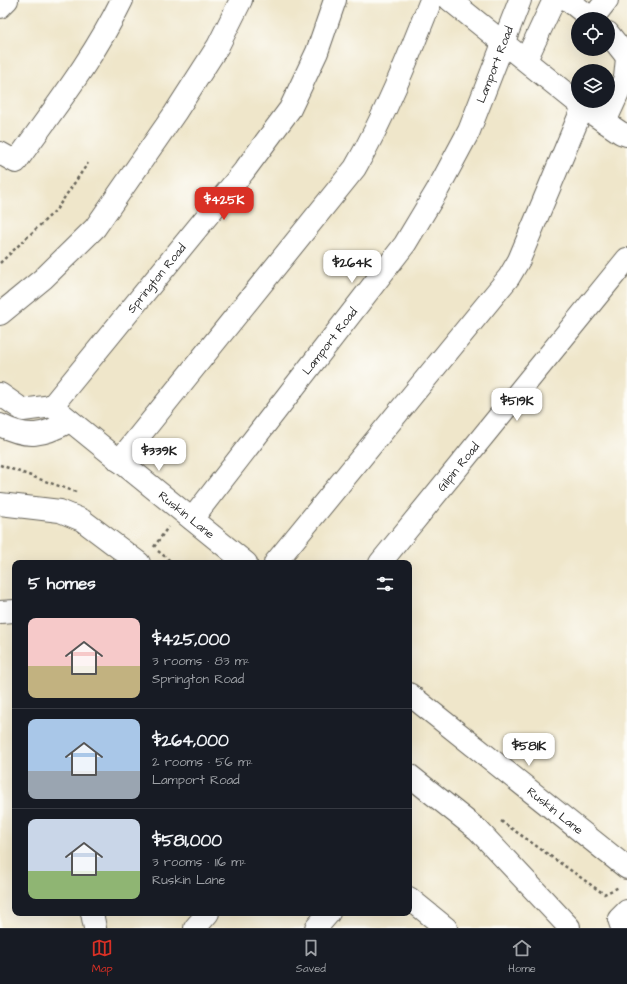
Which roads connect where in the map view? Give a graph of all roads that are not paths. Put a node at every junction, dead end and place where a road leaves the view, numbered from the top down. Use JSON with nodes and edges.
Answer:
{"nodes":[{"id":1,"x":7,"y":0,"type":"edge"},
{"id":2,"x":241,"y":0,"type":"edge"},
{"id":3,"x":335,"y":0,"type":"edge"},
{"id":4,"x":431,"y":0,"type":"edge"},
{"id":5,"x":450,"y":0,"type":"edge"},
{"id":6,"x":520,"y":0,"type":"edge"},
{"id":7,"x":554,"y":0,"type":"edge"},
{"id":8,"x":568,"y":0,"type":"edge"},
{"id":9,"x":607,"y":0,"type":"edge"},
{"id":10,"x":114,"y":3,"type":"edge"},
{"id":11,"x":0,"y":7,"type":"edge"},
{"id":12,"x":504,"y":41,"type":"junction"},
{"id":13,"x":615,"y":42,"type":"edge"},
{"id":14,"x":627,"y":57,"type":"edge"},
{"id":15,"x":526,"y":60,"type":"junction"},
{"id":16,"x":571,"y":97,"type":"edge"},
{"id":17,"x":583,"y":108,"type":"edge"},
{"id":18,"x":585,"y":108,"type":"edge"},
{"id":19,"x":606,"y":122,"type":"junction"},
{"id":20,"x":627,"y":134,"type":"edge"},
{"id":21,"x":0,"y":153,"type":"edge"},
{"id":22,"x":627,"y":259,"type":"edge"},
{"id":23,"x":0,"y":314,"type":"edge"},
{"id":24,"x":0,"y":394,"type":"edge"},
{"id":25,"x":52,"y":406,"type":"junction"},
{"id":26,"x":70,"y":421,"type":"junction"},
{"id":27,"x":0,"y":425,"type":"edge"},
{"id":28,"x":119,"y":461,"type":"junction"},
{"id":29,"x":0,"y":504,"type":"edge"},
{"id":30,"x":186,"y":515,"type":"junction"},
{"id":31,"x":135,"y":558,"type":"edge"},
{"id":32,"x":242,"y":560,"type":"edge"},
{"id":33,"x":277,"y":560,"type":"edge"},
{"id":34,"x":382,"y":560,"type":"edge"},
{"id":35,"x":12,"y":611,"type":"edge"},
{"id":36,"x":0,"y":612,"type":"edge"},
{"id":37,"x":412,"y":697,"type":"edge"},
{"id":38,"x":412,"y":777,"type":"edge"},
{"id":39,"x":624,"y":877,"type":"edge"},
{"id":40,"x":412,"y":900,"type":"edge"},
{"id":41,"x":627,"y":911,"type":"edge"},
{"id":42,"x":92,"y":916,"type":"edge"},
{"id":43,"x":191,"y":916,"type":"edge"},
{"id":44,"x":205,"y":916,"type":"edge"},
{"id":45,"x":326,"y":916,"type":"edge"},
{"id":46,"x":94,"y":928,"type":"edge"},
{"id":47,"x":194,"y":928,"type":"edge"},
{"id":48,"x":316,"y":928,"type":"edge"},
{"id":49,"x":446,"y":928,"type":"edge"},
{"id":50,"x":568,"y":928,"type":"edge"},
{"id":51,"x":622,"y":928,"type":"edge"}],
"edges":[{"from":1,"to":11,"type":"street"},
{"from":2,"to":23,"type":"street"},
{"from":3,"to":25,"type":"street","name":"Springton Road"},
{"from":4,"to":28,"type":"street"},
{"from":5,"to":12,"type":"street"},
{"from":6,"to":12,"type":"street","name":"Lamport Road"},
{"from":7,"to":15,"type":"street"},
{"from":8,"to":9,"type":"street"},
{"from":10,"to":21,"type":"street"},
{"from":12,"to":15,"type":"street"},
{"from":12,"to":30,"type":"street","name":"Lamport Road"},
{"from":13,"to":14,"type":"street"},
{"from":14,"to":19,"type":"street"},
{"from":15,"to":16,"type":"street"},
{"from":17,"to":33,"type":"street"},
{"from":18,"to":19,"type":"street"},
{"from":19,"to":20,"type":"street"},
{"from":22,"to":34,"type":"street","name":"Gilpin Road"},
{"from":24,"to":25,"type":"street"},
{"from":25,"to":26,"type":"street","name":"Ruskin Lane"},
{"from":26,"to":27,"type":"street"},
{"from":26,"to":28,"type":"street","name":"Ruskin Lane"},
{"from":28,"to":30,"type":"street","name":"Ruskin Lane"},
{"from":29,"to":31,"type":"street"},
{"from":30,"to":32,"type":"street","name":"Ruskin Lane"},
{"from":35,"to":36,"type":"street"},
{"from":37,"to":39,"type":"street","name":"Ruskin Lane"},
{"from":38,"to":50,"type":"street"},
{"from":40,"to":49,"type":"street"},
{"from":41,"to":51,"type":"street"},
{"from":42,"to":46,"type":"street"},
{"from":43,"to":47,"type":"street"},
{"from":44,"to":47,"type":"street"},
{"from":45,"to":48,"type":"street"}]}
